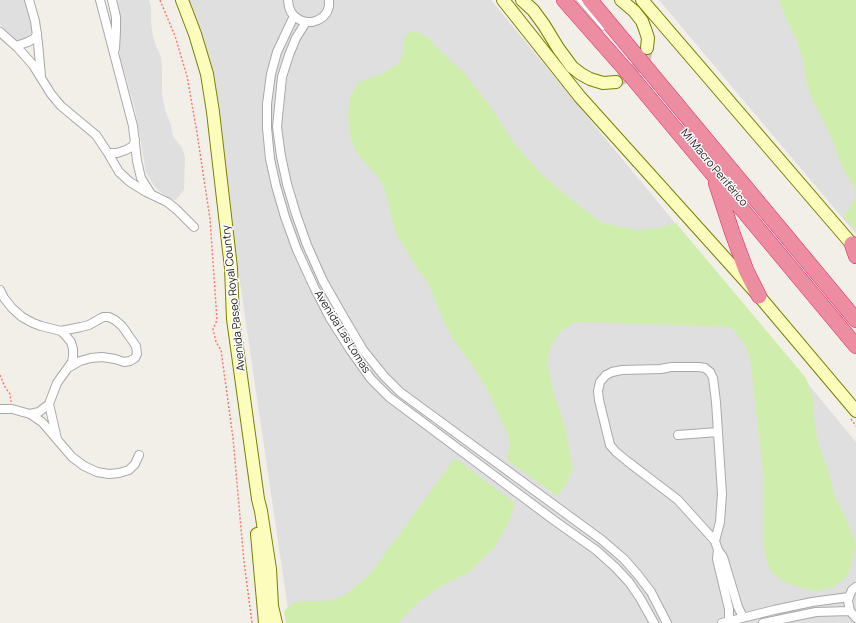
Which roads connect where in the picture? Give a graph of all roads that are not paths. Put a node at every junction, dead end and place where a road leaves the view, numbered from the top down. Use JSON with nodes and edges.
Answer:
{"nodes":[{"id":1,"x":28,"y":0,"type":"edge"},
{"id":2,"x":100,"y":0,"type":"edge"},
{"id":3,"x":112,"y":0,"type":"edge"},
{"id":4,"x":182,"y":0,"type":"edge"},
{"id":5,"x":288,"y":0,"type":"edge"},
{"id":6,"x":329,"y":0,"type":"edge"},
{"id":7,"x":503,"y":0,"type":"edge"},
{"id":8,"x":522,"y":0,"type":"edge"},
{"id":9,"x":564,"y":0,"type":"edge"},
{"id":10,"x":573,"y":0,"type":"edge"},
{"id":11,"x":579,"y":0,"type":"edge"},
{"id":12,"x":590,"y":0,"type":"edge"},
{"id":13,"x":621,"y":0,"type":"edge"},
{"id":14,"x":642,"y":0,"type":"edge"},
{"id":15,"x":294,"y":16,"type":"junction"},
{"id":16,"x":306,"y":22,"type":"junction"},
{"id":17,"x":604,"y":29,"type":"dead end"},
{"id":18,"x":599,"y":30,"type":"dead end"},
{"id":19,"x":0,"y":32,"type":"edge"},
{"id":20,"x":37,"y":33,"type":"junction"},
{"id":21,"x":16,"y":46,"type":"junction"},
{"id":22,"x":647,"y":48,"type":"tunnel mouth"},
{"id":23,"x":115,"y":56,"type":"junction"},
{"id":24,"x":630,"y":67,"type":"dead end"},
{"id":25,"x":41,"y":79,"type":"junction"},
{"id":26,"x":616,"y":82,"type":"tunnel mouth"},
{"id":27,"x":666,"y":110,"type":"dead end"},
{"id":28,"x":135,"y":140,"type":"junction"},
{"id":29,"x":108,"y":153,"type":"junction"},
{"id":30,"x":713,"y":174,"type":"junction"},
{"id":31,"x":151,"y":195,"type":"junction"},
{"id":32,"x":194,"y":227,"type":"dead end"},
{"id":33,"x":855,"y":250,"type":"edge"},
{"id":34,"x":0,"y":290,"type":"edge"},
{"id":35,"x":759,"y":296,"type":"junction"},
{"id":36,"x":856,"y":320,"type":"edge"},
{"id":37,"x":61,"y":331,"type":"junction"},
{"id":38,"x":856,"y":346,"type":"edge"},
{"id":39,"x":68,"y":368,"type":"junction"},
{"id":40,"x":49,"y":404,"type":"junction"},
{"id":41,"x":0,"y":409,"type":"edge"},
{"id":42,"x":856,"y":411,"type":"edge"},
{"id":43,"x":30,"y":414,"type":"junction"},
{"id":44,"x":718,"y":432,"type":"junction"},
{"id":45,"x":678,"y":435,"type":"dead end"},
{"id":46,"x":57,"y":439,"type":"junction"},
{"id":47,"x":139,"y":455,"type":"dead end"},
{"id":48,"x":258,"y":499,"type":"junction"},
{"id":49,"x":602,"y":540,"type":"junction"},
{"id":50,"x":715,"y":541,"type":"junction"},
{"id":51,"x":596,"y":550,"type":"junction"},
{"id":52,"x":718,"y":550,"type":"junction"},
{"id":53,"x":856,"y":587,"type":"edge"},
{"id":54,"x":849,"y":597,"type":"junction"},
{"id":55,"x":850,"y":611,"type":"junction"},
{"id":56,"x":743,"y":617,"type":"junction"},
{"id":57,"x":856,"y":618,"type":"edge"},
{"id":58,"x":726,"y":622,"type":"edge"},
{"id":59,"x":265,"y":623,"type":"edge"},
{"id":60,"x":276,"y":623,"type":"edge"},
{"id":61,"x":654,"y":623,"type":"edge"},
{"id":62,"x":666,"y":623,"type":"edge"},
{"id":63,"x":763,"y":623,"type":"edge"}],
"edges":[{"from":1,"to":20,"type":"street"},
{"from":2,"to":23,"type":"street"},
{"from":3,"to":23,"type":"street"},
{"from":4,"to":48,"type":"main road","name":"Avenida Paseo Royal Country"},
{"from":5,"to":15,"type":"street"},
{"from":6,"to":16,"type":"street"},
{"from":7,"to":35,"type":"main road"},
{"from":8,"to":26,"type":"main road"},
{"from":9,"to":30,"type":"highway"},
{"from":10,"to":18,"type":"lane"},
{"from":11,"to":17,"type":"lane"},
{"from":12,"to":36,"type":"highway"},
{"from":13,"to":22,"type":"main road"},
{"from":14,"to":33,"type":"main road"},
{"from":15,"to":16,"type":"street"},
{"from":15,"to":51,"type":"street","name":"Avenida Las Lomas"},
{"from":16,"to":49,"type":"street","name":"Avenida Las Lomas"},
{"from":19,"to":21,"type":"street"},
{"from":20,"to":21,"type":"street"},
{"from":20,"to":25,"type":"street"},
{"from":21,"to":25,"type":"street"},
{"from":23,"to":28,"type":"street"},
{"from":24,"to":27,"type":"lane"},
{"from":25,"to":29,"type":"street"},
{"from":28,"to":29,"type":"street"},
{"from":28,"to":31,"type":"street"},
{"from":29,"to":31,"type":"street"},
{"from":30,"to":35,"type":"highway"},
{"from":30,"to":38,"type":"highway"},
{"from":31,"to":32,"type":"street"},
{"from":34,"to":37,"type":"street"},
{"from":35,"to":42,"type":"main road"},
{"from":37,"to":39,"type":"street"},
{"from":37,"to":39,"type":"street"},
{"from":39,"to":40,"type":"street"},
{"from":40,"to":43,"type":"street"},
{"from":40,"to":46,"type":"street"},
{"from":41,"to":43,"type":"street"},
{"from":43,"to":46,"type":"street"},
{"from":44,"to":45,"type":"street"},
{"from":44,"to":50,"type":"street"},
{"from":44,"to":50,"type":"street"},
{"from":46,"to":47,"type":"street"},
{"from":48,"to":59,"type":"main road"},
{"from":48,"to":60,"type":"main road","name":"Avenida Paseo Royal Country"},
{"from":49,"to":51,"type":"street"},
{"from":49,"to":62,"type":"street","name":"Avenida Las Lomas"},
{"from":50,"to":52,"type":"street"},
{"from":51,"to":61,"type":"street","name":"Avenida Las Lomas"},
{"from":52,"to":56,"type":"street"},
{"from":52,"to":58,"type":"street"},
{"from":53,"to":54,"type":"street"},
{"from":54,"to":55,"type":"street"},
{"from":54,"to":56,"type":"street"},
{"from":55,"to":57,"type":"street"},
{"from":55,"to":63,"type":"street"},
{"from":56,"to":58,"type":"street"}]}
